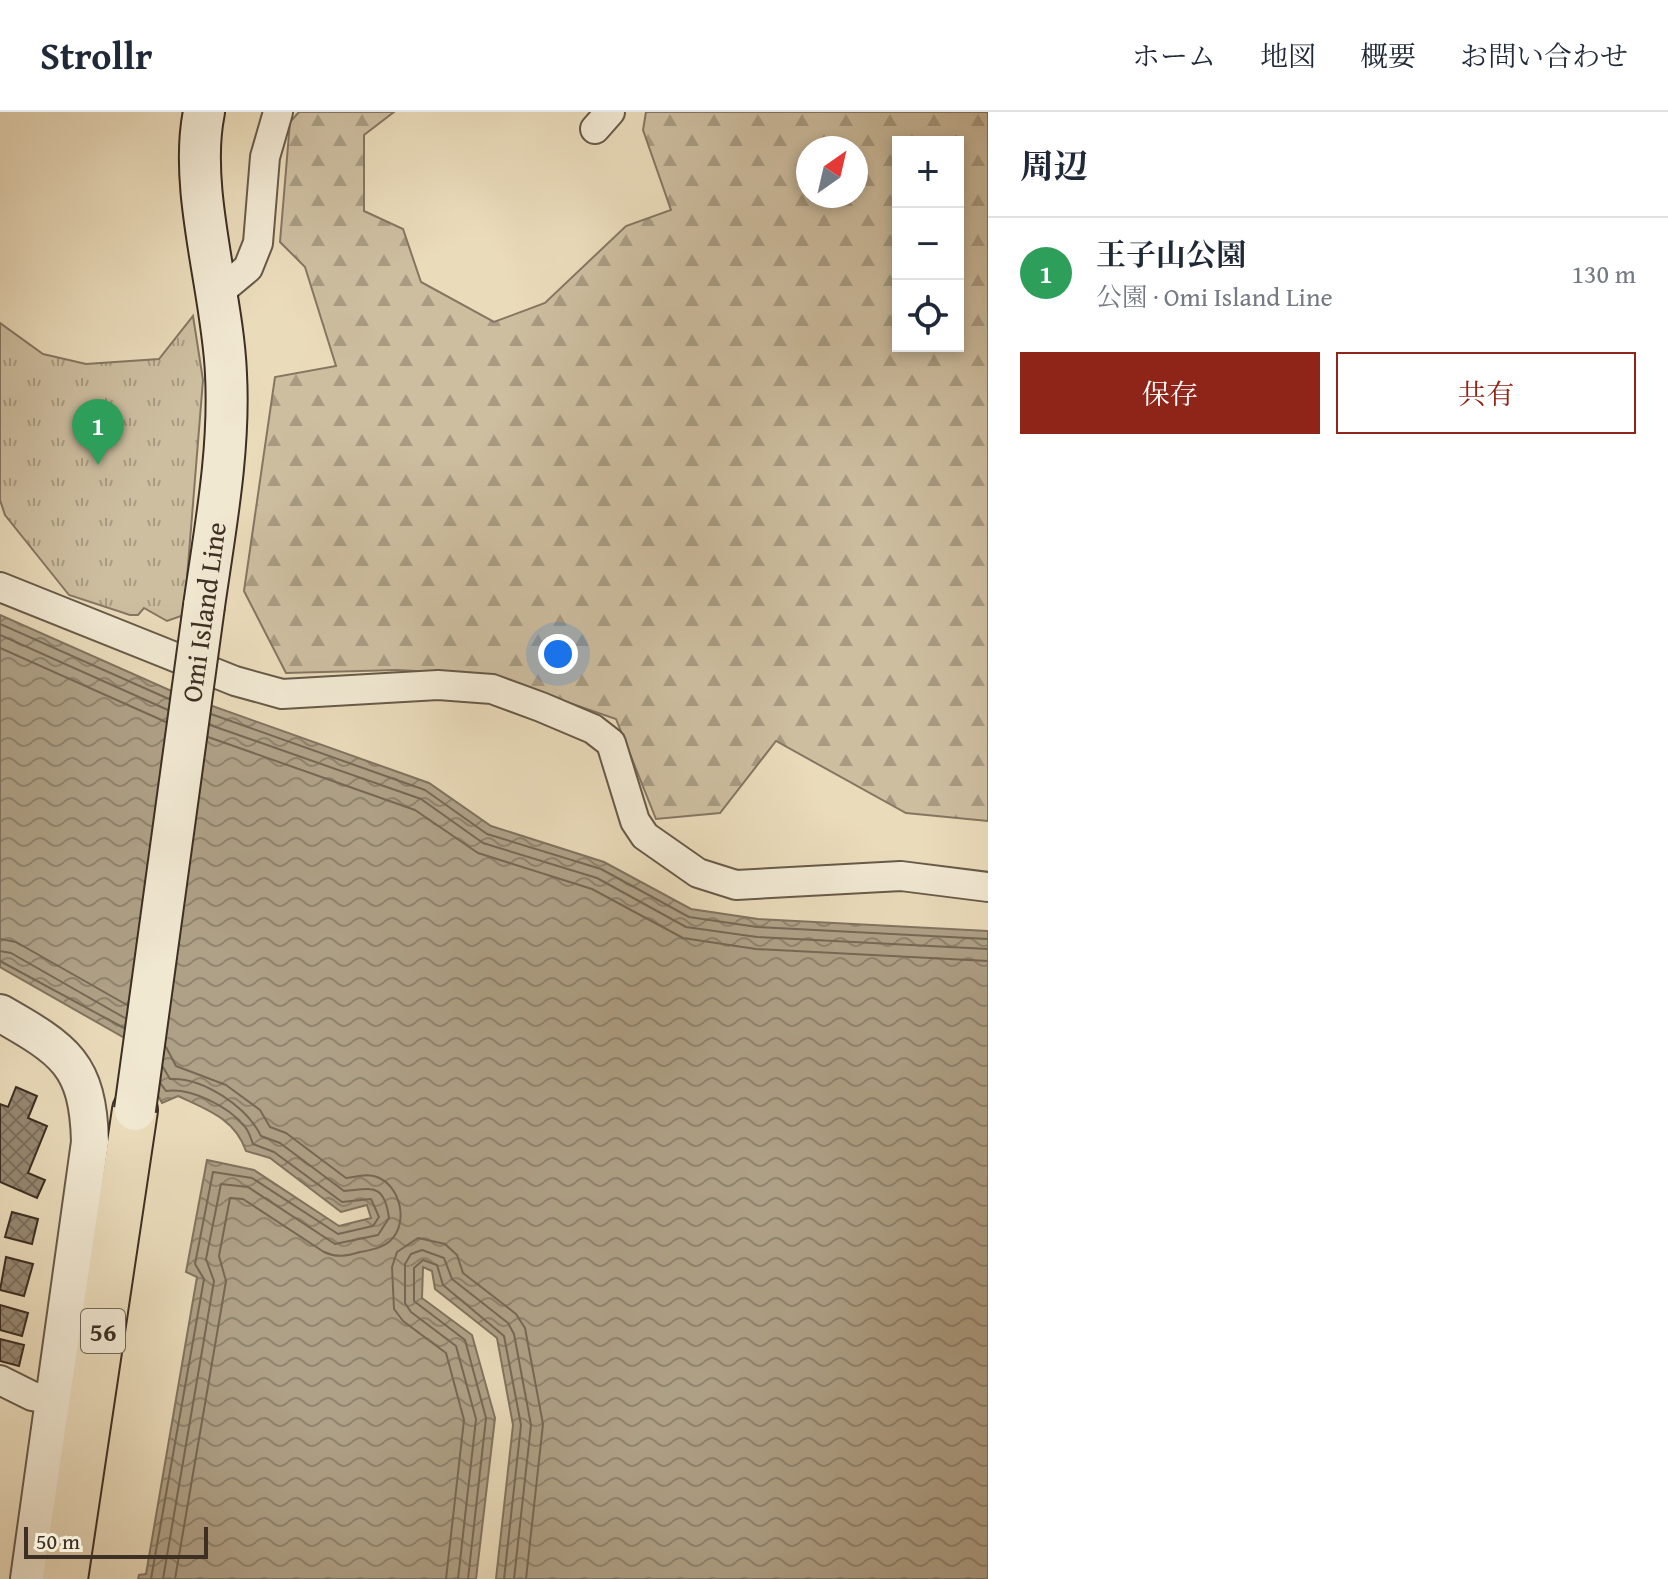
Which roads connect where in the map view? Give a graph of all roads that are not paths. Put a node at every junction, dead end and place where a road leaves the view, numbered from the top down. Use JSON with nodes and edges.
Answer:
{"nodes":[{"id":1,"x":204,"y":112,"type":"edge"},
{"id":2,"x":278,"y":112,"type":"edge"},
{"id":3,"x":218,"y":293,"type":"junction"},
{"id":4,"x":0,"y":587,"type":"edge"},
{"id":5,"x":988,"y":887,"type":"edge"},
{"id":6,"x":0,"y":1013,"type":"edge"},
{"id":7,"x":135,"y":1110,"type":"joint"},
{"id":8,"x":0,"y":1380,"type":"edge"},
{"id":9,"x":55,"y":1400,"type":"junction"},
{"id":10,"x":68,"y":1565,"type":"edge"},
{"id":11,"x":29,"y":1579,"type":"edge"}],
"edges":[{"from":1,"to":3,"type":"main road","name":"Omi Island Line"},
{"from":2,"to":3,"type":"street"},
{"from":3,"to":7,"type":"main road","name":"Omi Island Line","bridge":true},
{"from":4,"to":5,"type":"street"},
{"from":6,"to":9,"type":"street"},
{"from":7,"to":10,"type":"main road","number":"56"},
{"from":8,"to":9,"type":"street"},
{"from":9,"to":11,"type":"street"}]}
